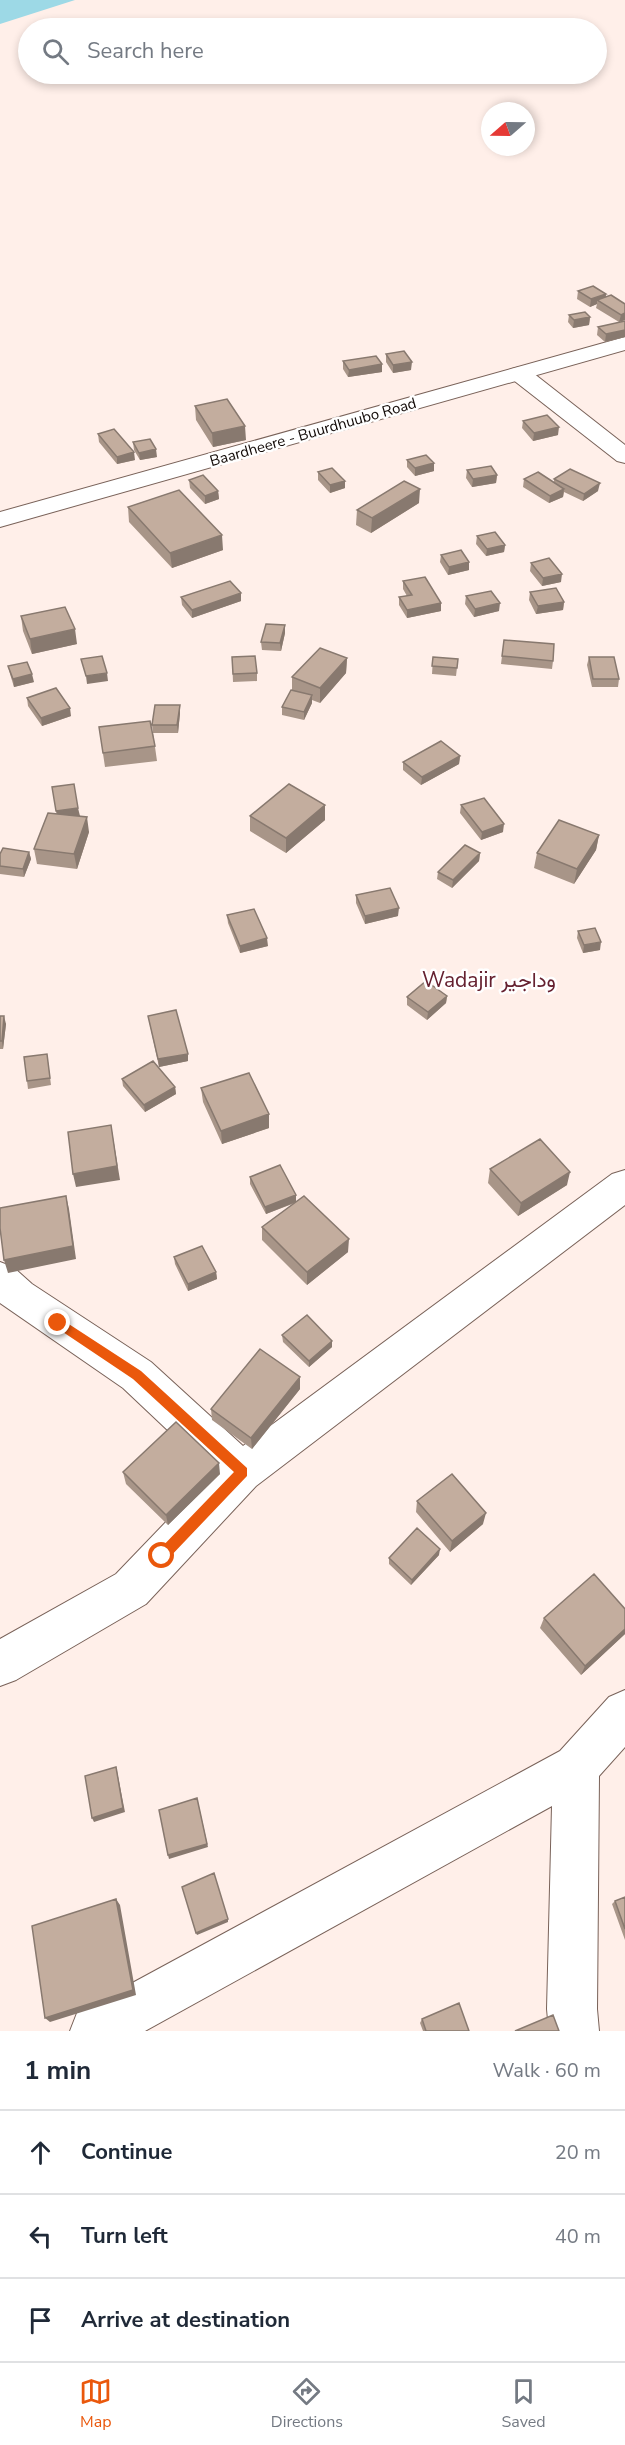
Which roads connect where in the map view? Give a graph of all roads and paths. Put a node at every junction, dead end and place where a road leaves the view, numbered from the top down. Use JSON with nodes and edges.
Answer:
{"nodes":[{"id":1,"x":625,"y":343,"type":"edge"},
{"id":2,"x":520,"y":374,"type":"junction"},
{"id":3,"x":625,"y":456,"type":"edge"},
{"id":4,"x":0,"y":520,"type":"edge"},
{"id":5,"x":625,"y":1185,"type":"edge"},
{"id":6,"x":0,"y":1279,"type":"edge"},
{"id":7,"x":242,"y":1472,"type":"junction"},
{"id":8,"x":0,"y":1664,"type":"edge"},
{"id":9,"x":625,"y":1713,"type":"edge"},
{"id":10,"x":576,"y":1767,"type":"junction"},
{"id":11,"x":95,"y":2031,"type":"edge"},
{"id":12,"x":574,"y":2031,"type":"edge"}],
"edges":[{"from":1,"to":2,"type":"street","name":"Baardheere - Buurdhuubo Road"},
{"from":2,"to":3,"type":"street"},
{"from":2,"to":4,"type":"street","name":"Baardheere - Buurdhuubo Road"},
{"from":5,"to":7,"type":"street"},
{"from":6,"to":7,"type":"street"},
{"from":7,"to":8,"type":"street"},
{"from":9,"to":10,"type":"street"},
{"from":10,"to":11,"type":"street"},
{"from":10,"to":12,"type":"street"}]}
